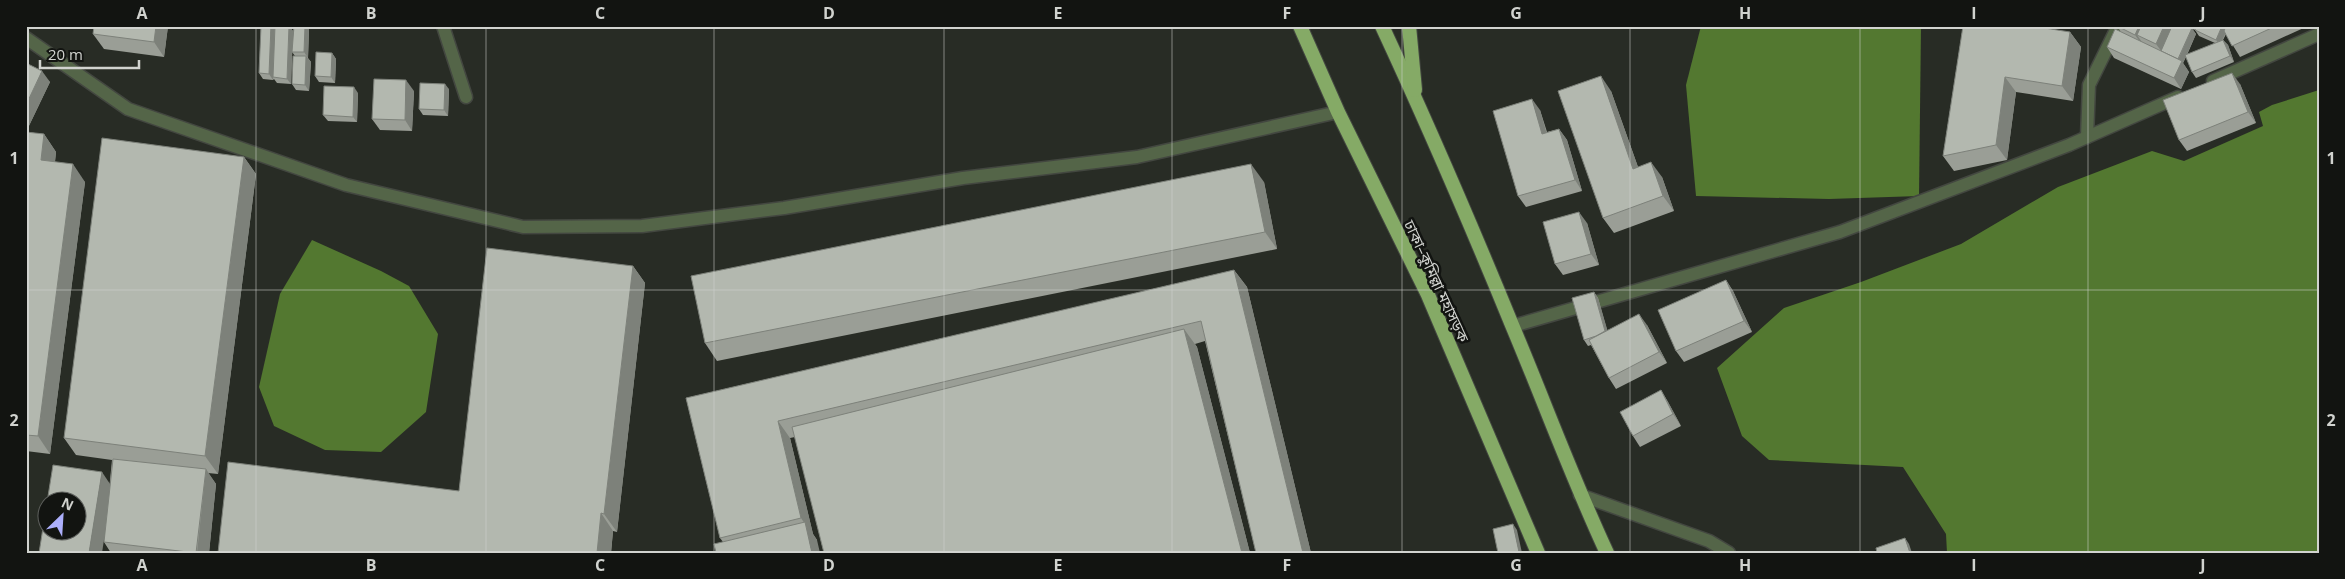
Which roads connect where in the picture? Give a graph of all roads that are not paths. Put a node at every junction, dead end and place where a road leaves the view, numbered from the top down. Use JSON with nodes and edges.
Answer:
{"nodes":[{"id":1,"x":1300,"y":26,"type":"edge"},
{"id":2,"x":1382,"y":26,"type":"edge"},
{"id":3,"x":1409,"y":26,"type":"edge"},
{"id":4,"x":2118,"y":26,"type":"edge"},
{"id":5,"x":442,"y":27,"type":"edge"},
{"id":6,"x":2319,"y":34,"type":"edge"},
{"id":7,"x":26,"y":38,"type":"edge"},
{"id":8,"x":2203,"y":86,"type":"edge"},
{"id":9,"x":2185,"y":93,"type":"edge"},
{"id":10,"x":466,"y":97,"type":"dead end"},
{"id":11,"x":1415,"y":97,"type":"junction"},
{"id":12,"x":1338,"y":112,"type":"junction"},
{"id":13,"x":2088,"y":137,"type":"junction"},
{"id":14,"x":1513,"y":326,"type":"junction"},
{"id":15,"x":1580,"y":495,"type":"junction"},
{"id":16,"x":1538,"y":553,"type":"edge"},
{"id":17,"x":1607,"y":553,"type":"edge"},
{"id":18,"x":1730,"y":553,"type":"edge"}],
"edges":[{"from":1,"to":12,"type":"highway","name":"ঢাকা–কুমিল্লা মহাসড়ক"},
{"from":2,"to":11,"type":"highway"},
{"from":3,"to":11,"type":"highway"},
{"from":4,"to":13,"type":"street"},
{"from":5,"to":10,"type":"street"},
{"from":6,"to":8,"type":"street"},
{"from":7,"to":12,"type":"street"},
{"from":9,"to":13,"type":"street"},
{"from":11,"to":14,"type":"highway"},
{"from":12,"to":16,"type":"highway","name":"ঢাকা–কুমিল্লা মহাসড়ক"},
{"from":13,"to":14,"type":"street"},
{"from":14,"to":15,"type":"highway"},
{"from":15,"to":17,"type":"highway"},
{"from":15,"to":18,"type":"street"}]}
